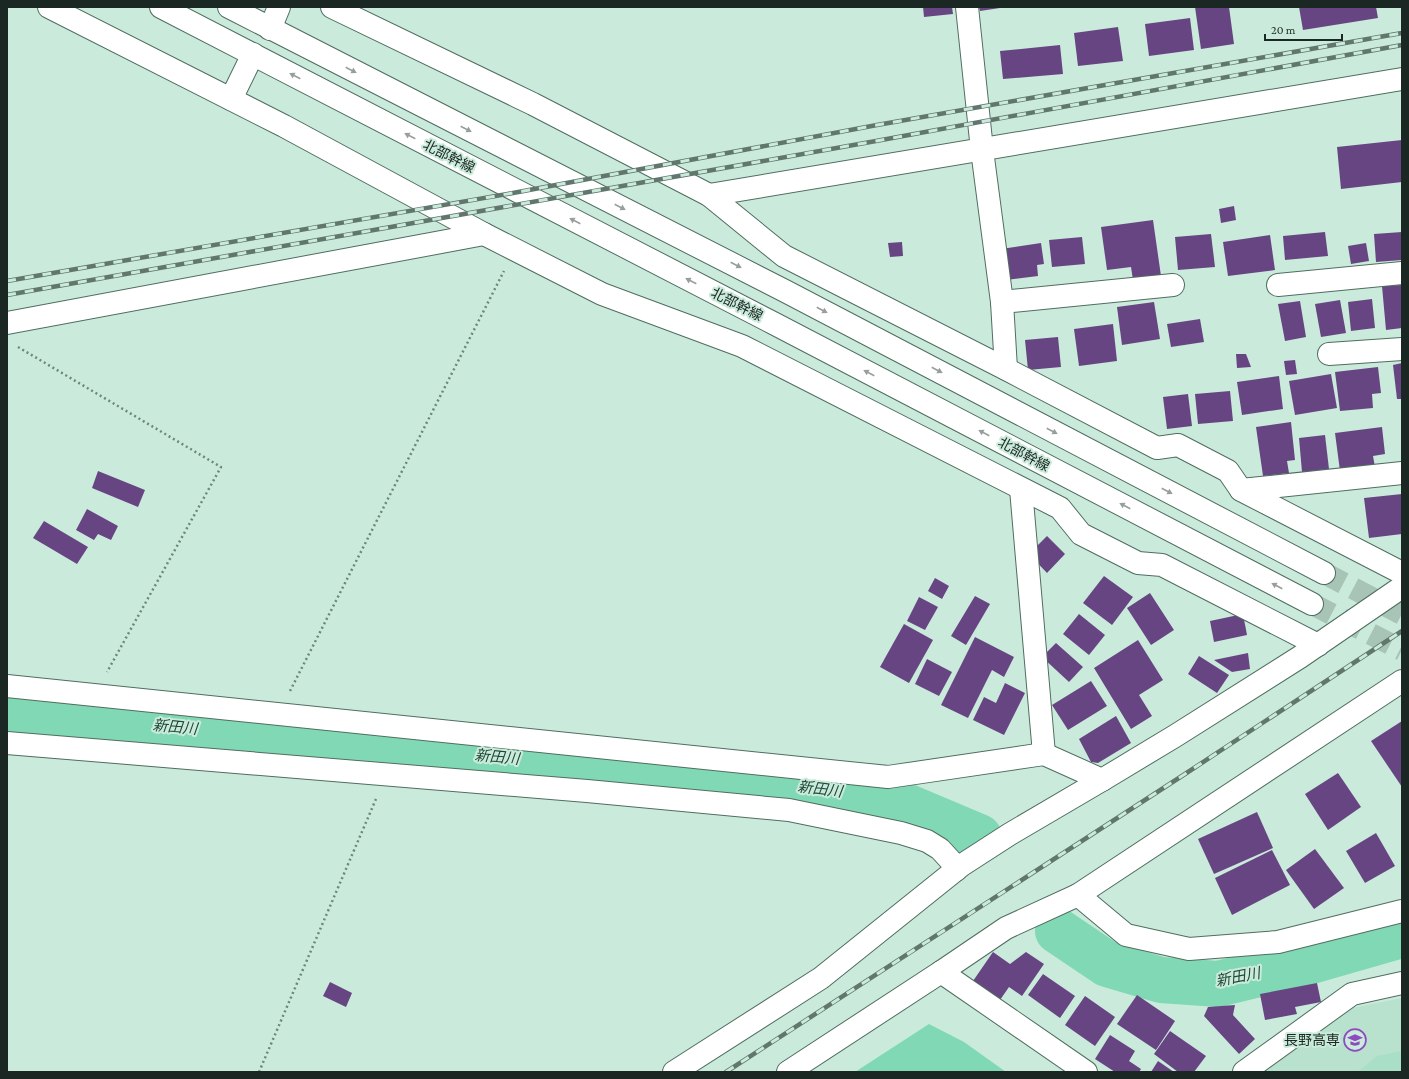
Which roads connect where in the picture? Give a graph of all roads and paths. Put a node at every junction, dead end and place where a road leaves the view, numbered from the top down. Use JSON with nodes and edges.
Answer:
{"nodes":[{"id":1,"x":49,"y":7,"type":"edge"},
{"id":2,"x":161,"y":7,"type":"edge"},
{"id":3,"x":229,"y":7,"type":"edge"},
{"id":4,"x":279,"y":7,"type":"edge"},
{"id":5,"x":332,"y":7,"type":"edge"},
{"id":6,"x":967,"y":7,"type":"edge"},
{"id":7,"x":270,"y":29,"type":"junction"},
{"id":8,"x":252,"y":54,"type":"junction"},
{"id":9,"x":1402,"y":79,"type":"edge"},
{"id":10,"x":231,"y":99,"type":"junction"},
{"id":11,"x":982,"y":150,"type":"junction"},
{"id":12,"x":709,"y":196,"type":"junction"},
{"id":13,"x":484,"y":234,"type":"junction"},
{"id":14,"x":515,"y":250,"type":"junction"},
{"id":15,"x":1402,"y":273,"type":"edge"},
{"id":16,"x":1173,"y":285,"type":"dead end"},
{"id":17,"x":1278,"y":285,"type":"dead end"},
{"id":18,"x":1002,"y":302,"type":"junction"},
{"id":19,"x":7,"y":323,"type":"edge"},
{"id":20,"x":14,"y":344,"type":"dead end"},
{"id":21,"x":1402,"y":349,"type":"edge"},
{"id":22,"x":1329,"y":354,"type":"dead end"},
{"id":23,"x":1006,"y":369,"type":"junction"},
{"id":24,"x":1402,"y":473,"type":"edge"},
{"id":25,"x":1021,"y":489,"type":"junction"},
{"id":26,"x":1240,"y":490,"type":"junction"},
{"id":27,"x":1324,"y":573,"type":"tunnel mouth"},
{"id":28,"x":1402,"y":573,"type":"edge"},
{"id":29,"x":1402,"y":587,"type":"edge"},
{"id":30,"x":1312,"y":604,"type":"tunnel mouth"},
{"id":31,"x":1318,"y":645,"type":"junction"},
{"id":32,"x":1401,"y":683,"type":"edge"},
{"id":33,"x":7,"y":686,"type":"edge"},
{"id":34,"x":94,"y":695,"type":"junction"},
{"id":35,"x":278,"y":714,"type":"junction"},
{"id":36,"x":7,"y":743,"type":"edge"},
{"id":37,"x":1044,"y":754,"type":"junction"},
{"id":38,"x":387,"y":774,"type":"junction"},
{"id":39,"x":1102,"y":780,"type":"junction"},
{"id":40,"x":959,"y":868,"type":"junction"},
{"id":41,"x":1078,"y":894,"type":"junction"},
{"id":42,"x":1402,"y":911,"type":"edge"},
{"id":43,"x":941,"y":972,"type":"junction"},
{"id":44,"x":1402,"y":983,"type":"edge"},
{"id":45,"x":259,"y":1072,"type":"edge"},
{"id":46,"x":674,"y":1072,"type":"edge"},
{"id":47,"x":788,"y":1072,"type":"edge"},
{"id":48,"x":1086,"y":1072,"type":"edge"},
{"id":49,"x":1244,"y":1072,"type":"edge"}],
"edges":[{"from":1,"to":10,"type":"street"},
{"from":2,"to":8,"type":"street","name":"北部幹線"},
{"from":3,"to":7,"type":"street"},
{"from":4,"to":7,"type":"street"},
{"from":5,"to":12,"type":"street"},
{"from":6,"to":11,"type":"street"},
{"from":7,"to":27,"type":"street","one_way":true},
{"from":8,"to":10,"type":"street"},
{"from":30,"to":8,"type":"street","name":"北部幹線","one_way":true},
{"from":9,"to":11,"type":"street"},
{"from":10,"to":13,"type":"street"},
{"from":11,"to":12,"type":"street"},
{"from":11,"to":18,"type":"street"},
{"from":12,"to":23,"type":"street"},
{"from":13,"to":14,"type":"street"},
{"from":13,"to":19,"type":"street"},
{"from":14,"to":25,"type":"street"},
{"from":14,"to":35,"type":"path"},
{"from":15,"to":17,"type":"street"},
{"from":16,"to":18,"type":"street"},
{"from":18,"to":23,"type":"street"},
{"from":20,"to":34,"type":"path"},
{"from":21,"to":22,"type":"street"},
{"from":23,"to":26,"type":"street"},
{"from":24,"to":26,"type":"street"},
{"from":25,"to":31,"type":"street"},
{"from":25,"to":37,"type":"street"},
{"from":26,"to":28,"type":"street"},
{"from":29,"to":31,"type":"street"},
{"from":31,"to":39,"type":"street"},
{"from":32,"to":41,"type":"street"},
{"from":33,"to":34,"type":"street"},
{"from":34,"to":35,"type":"street"},
{"from":35,"to":37,"type":"street"},
{"from":36,"to":38,"type":"street"},
{"from":37,"to":39,"type":"street"},
{"from":38,"to":40,"type":"street"},
{"from":38,"to":45,"type":"path"},
{"from":39,"to":40,"type":"street"},
{"from":40,"to":46,"type":"street"},
{"from":41,"to":42,"type":"street"},
{"from":41,"to":43,"type":"street"},
{"from":43,"to":47,"type":"street"},
{"from":43,"to":48,"type":"street"},
{"from":44,"to":49,"type":"street"}]}
